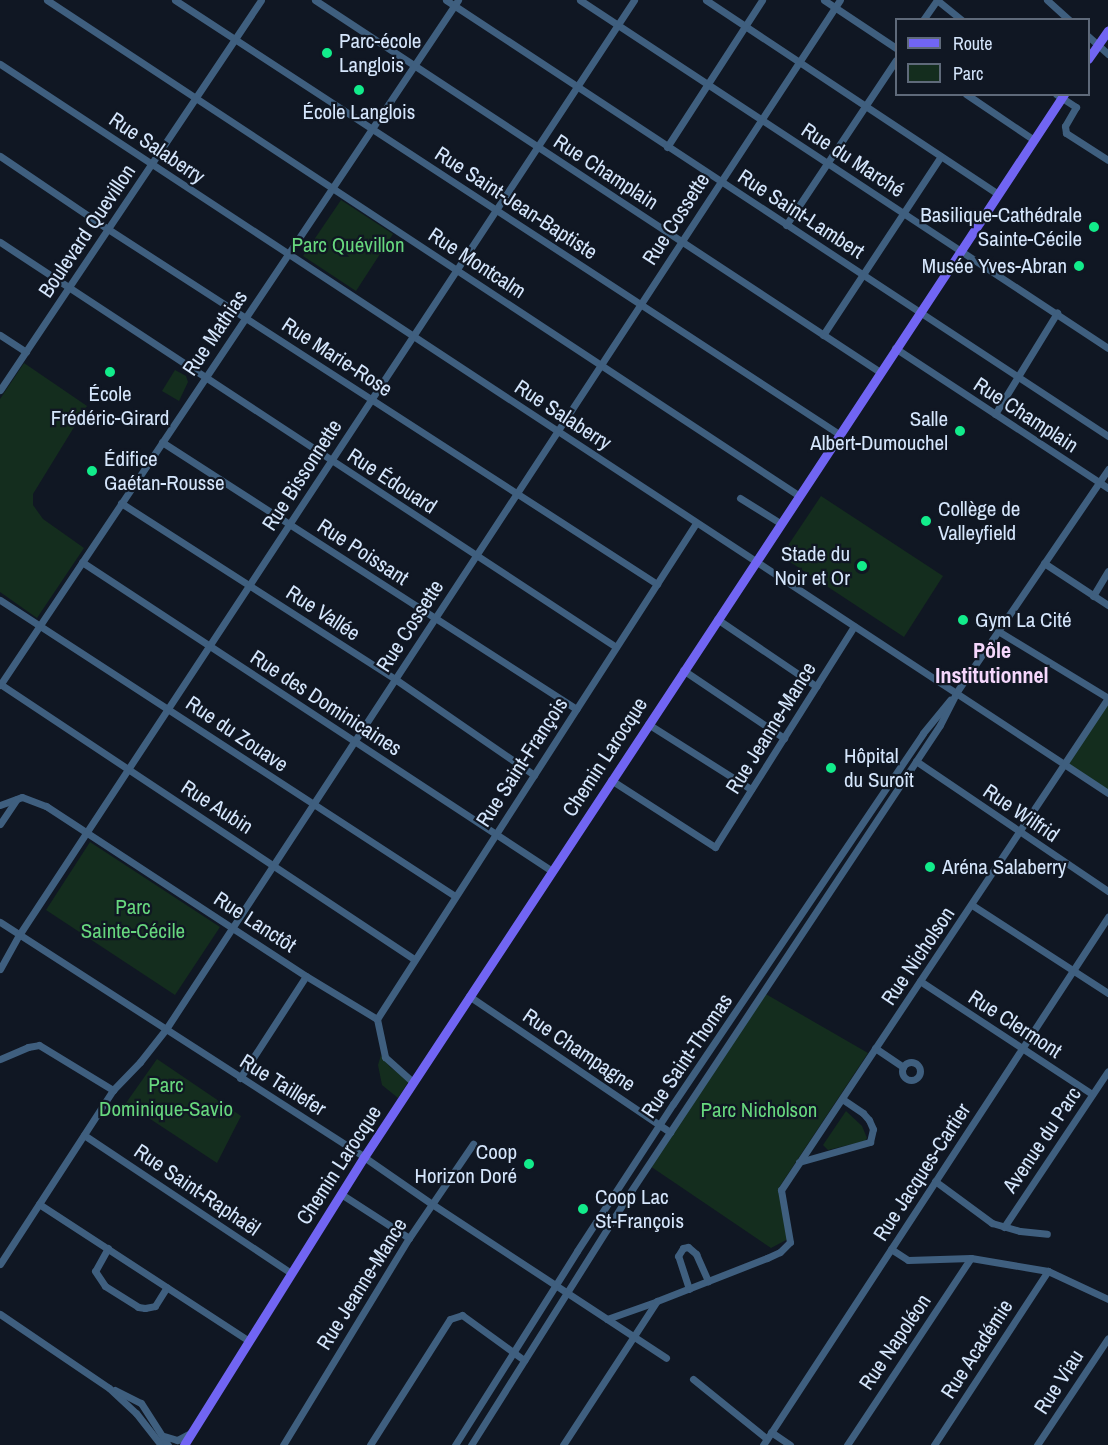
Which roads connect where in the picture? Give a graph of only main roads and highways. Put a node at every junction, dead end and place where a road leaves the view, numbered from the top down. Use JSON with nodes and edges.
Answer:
{"nodes":[{"id":1,"x":1108,"y":30,"type":"edge"},
{"id":2,"x":1090,"y":57,"type":"edge"},
{"id":3,"x":1060,"y":96,"type":"edge"},
{"id":4,"x":184,"y":1445,"type":"edge"}],
"edges":[{"from":1,"to":2,"type":"main road"},
{"from":3,"to":4,"type":"main road","name":"Chemin Larocque"}]}
